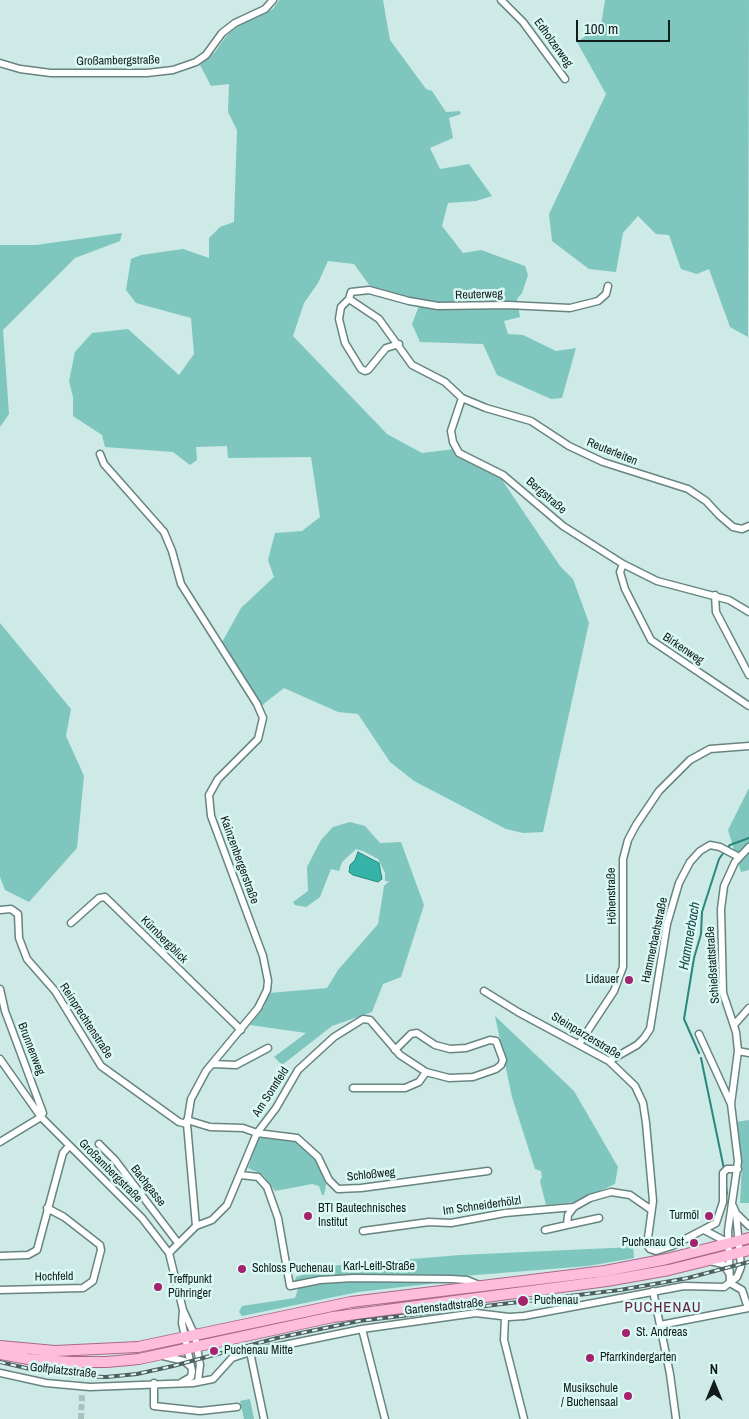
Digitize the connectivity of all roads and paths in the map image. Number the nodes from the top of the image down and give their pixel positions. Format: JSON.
{"nodes":[{"id":1,"x":273,"y":0,"type":"edge"},
{"id":2,"x":501,"y":0,"type":"edge"},
{"id":3,"x":0,"y":64,"type":"edge"},
{"id":4,"x":564,"y":79,"type":"dead end"},
{"id":5,"x":608,"y":286,"type":"dead end"},
{"id":6,"x":349,"y":298,"type":"junction"},
{"id":7,"x":399,"y":344,"type":"junction"},
{"id":8,"x":462,"y":398,"type":"junction"},
{"id":9,"x":100,"y":454,"type":"dead end"},
{"id":10,"x":749,"y":526,"type":"edge"},
{"id":11,"x":623,"y":564,"type":"junction"},
{"id":12,"x":715,"y":595,"type":"junction"},
{"id":13,"x":749,"y":612,"type":"edge"},
{"id":14,"x":749,"y":675,"type":"edge"},
{"id":15,"x":749,"y":706,"type":"edge"},
{"id":16,"x":749,"y":746,"type":"edge"},
{"id":17,"x":749,"y":847,"type":"edge"},
{"id":18,"x":739,"y":857,"type":"junction"},
{"id":19,"x":0,"y":910,"type":"edge"},
{"id":20,"x":71,"y":923,"type":"dead end"},
{"id":21,"x":0,"y":989,"type":"edge"},
{"id":22,"x":484,"y":991,"type":"dead end"},
{"id":23,"x":749,"y":1008,"type":"edge"},
{"id":24,"x":734,"y":1025,"type":"junction"},
{"id":25,"x":241,"y":1030,"type":"junction"},
{"id":26,"x":699,"y":1034,"type":"dead end"},
{"id":27,"x":579,"y":1044,"type":"junction"},
{"id":28,"x":268,"y":1048,"type":"dead end"},
{"id":29,"x":394,"y":1050,"type":"junction"},
{"id":30,"x":738,"y":1051,"type":"junction"},
{"id":31,"x":749,"y":1054,"type":"edge"},
{"id":32,"x":0,"y":1059,"type":"edge"},
{"id":33,"x":608,"y":1061,"type":"junction"},
{"id":34,"x":212,"y":1064,"type":"junction"},
{"id":35,"x":426,"y":1072,"type":"junction"},
{"id":36,"x":353,"y":1088,"type":"dead end"},
{"id":37,"x":730,"y":1104,"type":"junction"},
{"id":38,"x":41,"y":1117,"type":"junction"},
{"id":39,"x":188,"y":1122,"type":"junction"},
{"id":40,"x":257,"y":1134,"type":"junction"},
{"id":41,"x":0,"y":1142,"type":"edge"},
{"id":42,"x":99,"y":1144,"type":"dead end"},
{"id":43,"x":69,"y":1146,"type":"junction"},
{"id":44,"x":738,"y":1170,"type":"junction"},
{"id":45,"x":488,"y":1171,"type":"dead end"},
{"id":46,"x":241,"y":1175,"type":"junction"},
{"id":47,"x":574,"y":1206,"type":"junction"},
{"id":48,"x":733,"y":1206,"type":"junction"},
{"id":49,"x":47,"y":1208,"type":"junction"},
{"id":50,"x":650,"y":1209,"type":"junction"},
{"id":51,"x":736,"y":1213,"type":"junction"},
{"id":52,"x":599,"y":1218,"type":"dead end"},
{"id":53,"x":568,"y":1225,"type":"junction"},
{"id":54,"x":196,"y":1226,"type":"junction"},
{"id":55,"x":749,"y":1226,"type":"edge"},
{"id":56,"x":545,"y":1230,"type":"dead end"},
{"id":57,"x":704,"y":1230,"type":"junction"},
{"id":58,"x":363,"y":1231,"type":"dead end"},
{"id":59,"x":749,"y":1238,"type":"edge"},
{"id":60,"x":733,"y":1241,"type":"junction"},
{"id":61,"x":178,"y":1243,"type":"junction"},
{"id":62,"x":672,"y":1246,"type":"junction"},
{"id":63,"x":739,"y":1252,"type":"edge"},
{"id":64,"x":169,"y":1254,"type":"junction"},
{"id":65,"x":0,"y":1256,"type":"edge"},
{"id":66,"x":667,"y":1259,"type":"junction"},
{"id":67,"x":706,"y":1261,"type":"junction"},
{"id":68,"x":730,"y":1274,"type":"junction"},
{"id":69,"x":730,"y":1282,"type":"junction"},
{"id":70,"x":480,"y":1286,"type":"junction"},
{"id":71,"x":0,"y":1290,"type":"edge"},
{"id":72,"x":653,"y":1291,"type":"junction"},
{"id":73,"x":748,"y":1308,"type":"edge"},
{"id":74,"x":183,"y":1310,"type":"junction"},
{"id":75,"x":505,"y":1317,"type":"junction"},
{"id":76,"x":660,"y":1325,"type":"junction"},
{"id":77,"x":362,"y":1329,"type":"junction"},
{"id":78,"x":195,"y":1336,"type":"junction"},
{"id":79,"x":185,"y":1344,"type":"junction"},
{"id":80,"x":0,"y":1346,"type":"edge"},
{"id":81,"x":197,"y":1347,"type":"junction"},
{"id":82,"x":250,"y":1352,"type":"junction"},
{"id":83,"x":0,"y":1354,"type":"edge"},
{"id":84,"x":159,"y":1355,"type":"junction"},
{"id":85,"x":191,"y":1368,"type":"junction"},
{"id":86,"x":0,"y":1373,"type":"edge"},
{"id":87,"x":198,"y":1381,"type":"junction"},
{"id":88,"x":154,"y":1383,"type":"junction"},
{"id":89,"x":181,"y":1383,"type":"junction"},
{"id":90,"x":82,"y":1386,"type":"junction"},
{"id":91,"x":82,"y":1394,"type":"tunnel mouth"},
{"id":92,"x":237,"y":1407,"type":"dead end"},
{"id":93,"x":264,"y":1419,"type":"edge"},
{"id":94,"x":385,"y":1419,"type":"edge"},
{"id":95,"x":524,"y":1419,"type":"edge"},
{"id":96,"x":676,"y":1419,"type":"edge"}],
"edges":[{"from":1,"to":3,"type":"street","name":"Großambergstraße"},
{"from":2,"to":4,"type":"street","name":"Edholzerweg"},
{"from":5,"to":6,"type":"street","name":"Reuterweg"},
{"from":6,"to":7,"type":"street"},
{"from":6,"to":7,"type":"street"},
{"from":7,"to":8,"type":"street"},
{"from":8,"to":10,"type":"street","name":"Reuterleiten"},
{"from":8,"to":11,"type":"street","name":"Bergstraße"},
{"from":9,"to":25,"type":"street","name":"Kainzenbergerstraße"},
{"from":11,"to":12,"type":"street","name":"Bergstraße"},
{"from":11,"to":15,"type":"street","name":"Birkenweg"},
{"from":12,"to":13,"type":"street","name":"Bergstraße"},
{"from":12,"to":14,"type":"street"},
{"from":16,"to":27,"type":"street","name":"Höhenstraße"},
{"from":17,"to":18,"type":"street","name":"Schießstattstraße"},
{"from":18,"to":24,"type":"street","name":"Schießstattstraße"},
{"from":18,"to":33,"type":"street","name":"Hammerbachstraße"},
{"from":19,"to":39,"type":"street","name":"Reinprechtenstraße"},
{"from":20,"to":25,"type":"street","name":"Kürnbergblick"},
{"from":21,"to":38,"type":"street","name":"Brunnenweg"},
{"from":22,"to":27,"type":"street","name":"Steinparzerstraße"},
{"from":23,"to":24,"type":"street"},
{"from":24,"to":30,"type":"street","name":"Schießstattstraße"},
{"from":25,"to":34,"type":"street","name":"Kainzenbergerstraße"},
{"from":26,"to":37,"type":"street"},
{"from":27,"to":33,"type":"street","name":"Steinparzerstraße"},
{"from":28,"to":34,"type":"street"},
{"from":29,"to":35,"type":"street","name":"Am Sonnfeld"},
{"from":29,"to":35,"type":"street","name":"Am Sonnfeld"},
{"from":29,"to":40,"type":"street","name":"Am Sonnfeld"},
{"from":30,"to":31,"type":"street"},
{"from":30,"to":37,"type":"street","name":"Schießstattstraße"},
{"from":32,"to":38,"type":"street","name":"Großambergstraße"},
{"from":33,"to":50,"type":"street","name":"Steinparzerstraße"},
{"from":34,"to":39,"type":"street","name":"Kainzenbergerstraße"},
{"from":35,"to":36,"type":"street"},
{"from":37,"to":44,"type":"street","name":"Schießstattstraße"},
{"from":38,"to":41,"type":"street"},
{"from":38,"to":43,"type":"street","name":"Großambergstraße"},
{"from":39,"to":40,"type":"street","name":"Reinprechtenstraße"},
{"from":39,"to":54,"type":"street","name":"Kainzenbergerstraße"},
{"from":40,"to":45,"type":"street","name":"Schloßweg"},
{"from":40,"to":46,"type":"street"},
{"from":42,"to":61,"type":"street","name":"Bachgasse"},
{"from":43,"to":49,"type":"street","name":"Hochfeld"},
{"from":43,"to":64,"type":"street","name":"Großambergstraße"},
{"from":44,"to":48,"type":"street","name":"Schießstattstraße"},
{"from":44,"to":57,"type":"street"},
{"from":46,"to":54,"type":"street"},
{"from":46,"to":70,"type":"street","name":"Karl-Leitl-Straße"},
{"from":47,"to":50,"type":"street","name":"Im Schneiderhölzl"},
{"from":47,"to":53,"type":"street"},
{"from":47,"to":58,"type":"street","name":"Im Schneiderhölzl"},
{"from":48,"to":51,"type":"street"},
{"from":48,"to":60,"type":"street","name":"Schießstattstraße"},
{"from":49,"to":65,"type":"street","name":"Hochfeld"},
{"from":49,"to":71,"type":"street","name":"Hochfeld"},
{"from":50,"to":62,"type":"street","name":"Steinparzerstraße"},
{"from":51,"to":55,"type":"street"},
{"from":51,"to":60,"type":"street"},
{"from":52,"to":53,"type":"street"},
{"from":53,"to":56,"type":"street"},
{"from":54,"to":61,"type":"street"},
{"from":57,"to":60,"type":"street"},
{"from":57,"to":62,"type":"street"},
{"from":59,"to":60,"type":"main road"},
{"from":60,"to":63,"type":"street"},
{"from":60,"to":63,"type":"street"},
{"from":60,"to":66,"type":"main road"},
{"from":61,"to":64,"type":"street"},
{"from":62,"to":66,"type":"street"},
{"from":63,"to":67,"type":"main road"},
{"from":63,"to":68,"type":"street"},
{"from":63,"to":69,"type":"street"},
{"from":64,"to":74,"type":"street","name":"Großambergstraße"},
{"from":66,"to":70,"type":"main road"},
{"from":67,"to":68,"type":"street"},
{"from":67,"to":81,"type":"main road"},
{"from":68,"to":69,"type":"street"},
{"from":69,"to":72,"type":"street","name":"Gartenstadtstraße"},
{"from":69,"to":73,"type":"street"},
{"from":70,"to":78,"type":"main road"},
{"from":72,"to":75,"type":"street","name":"Gartenstadtstraße"},
{"from":72,"to":76,"type":"street"},
{"from":73,"to":76,"type":"street"},
{"from":74,"to":78,"type":"street","name":"Großambergstraße"},
{"from":74,"to":79,"type":"street","name":"Großambergstraße"},
{"from":75,"to":77,"type":"street","name":"Gartenstadtstraße"},
{"from":75,"to":95,"type":"street"},
{"from":76,"to":96,"type":"street"},
{"from":77,"to":82,"type":"street","name":"Gartenstadtstraße"},
{"from":77,"to":94,"type":"street"},
{"from":78,"to":79,"type":"main road"},
{"from":78,"to":81,"type":"street"},
{"from":79,"to":80,"type":"main road"},
{"from":79,"to":81,"type":"main road"},
{"from":79,"to":84,"type":"main road"},
{"from":79,"to":85,"type":"street"},
{"from":81,"to":87,"type":"street"},
{"from":82,"to":87,"type":"street","name":"Gartenstadtstraße"},
{"from":82,"to":93,"type":"street"},
{"from":83,"to":84,"type":"main road"},
{"from":84,"to":85,"type":"street"},
{"from":85,"to":89,"type":"street"},
{"from":86,"to":90,"type":"street","name":"Golfplatzstraße"},
{"from":87,"to":89,"type":"street","name":"Golfplatzstraße"},
{"from":88,"to":89,"type":"street","name":"Golfplatzstraße"},
{"from":88,"to":90,"type":"street","name":"Golfplatzstraße"},
{"from":88,"to":92,"type":"street"},
{"from":90,"to":91,"type":"street"}]}
